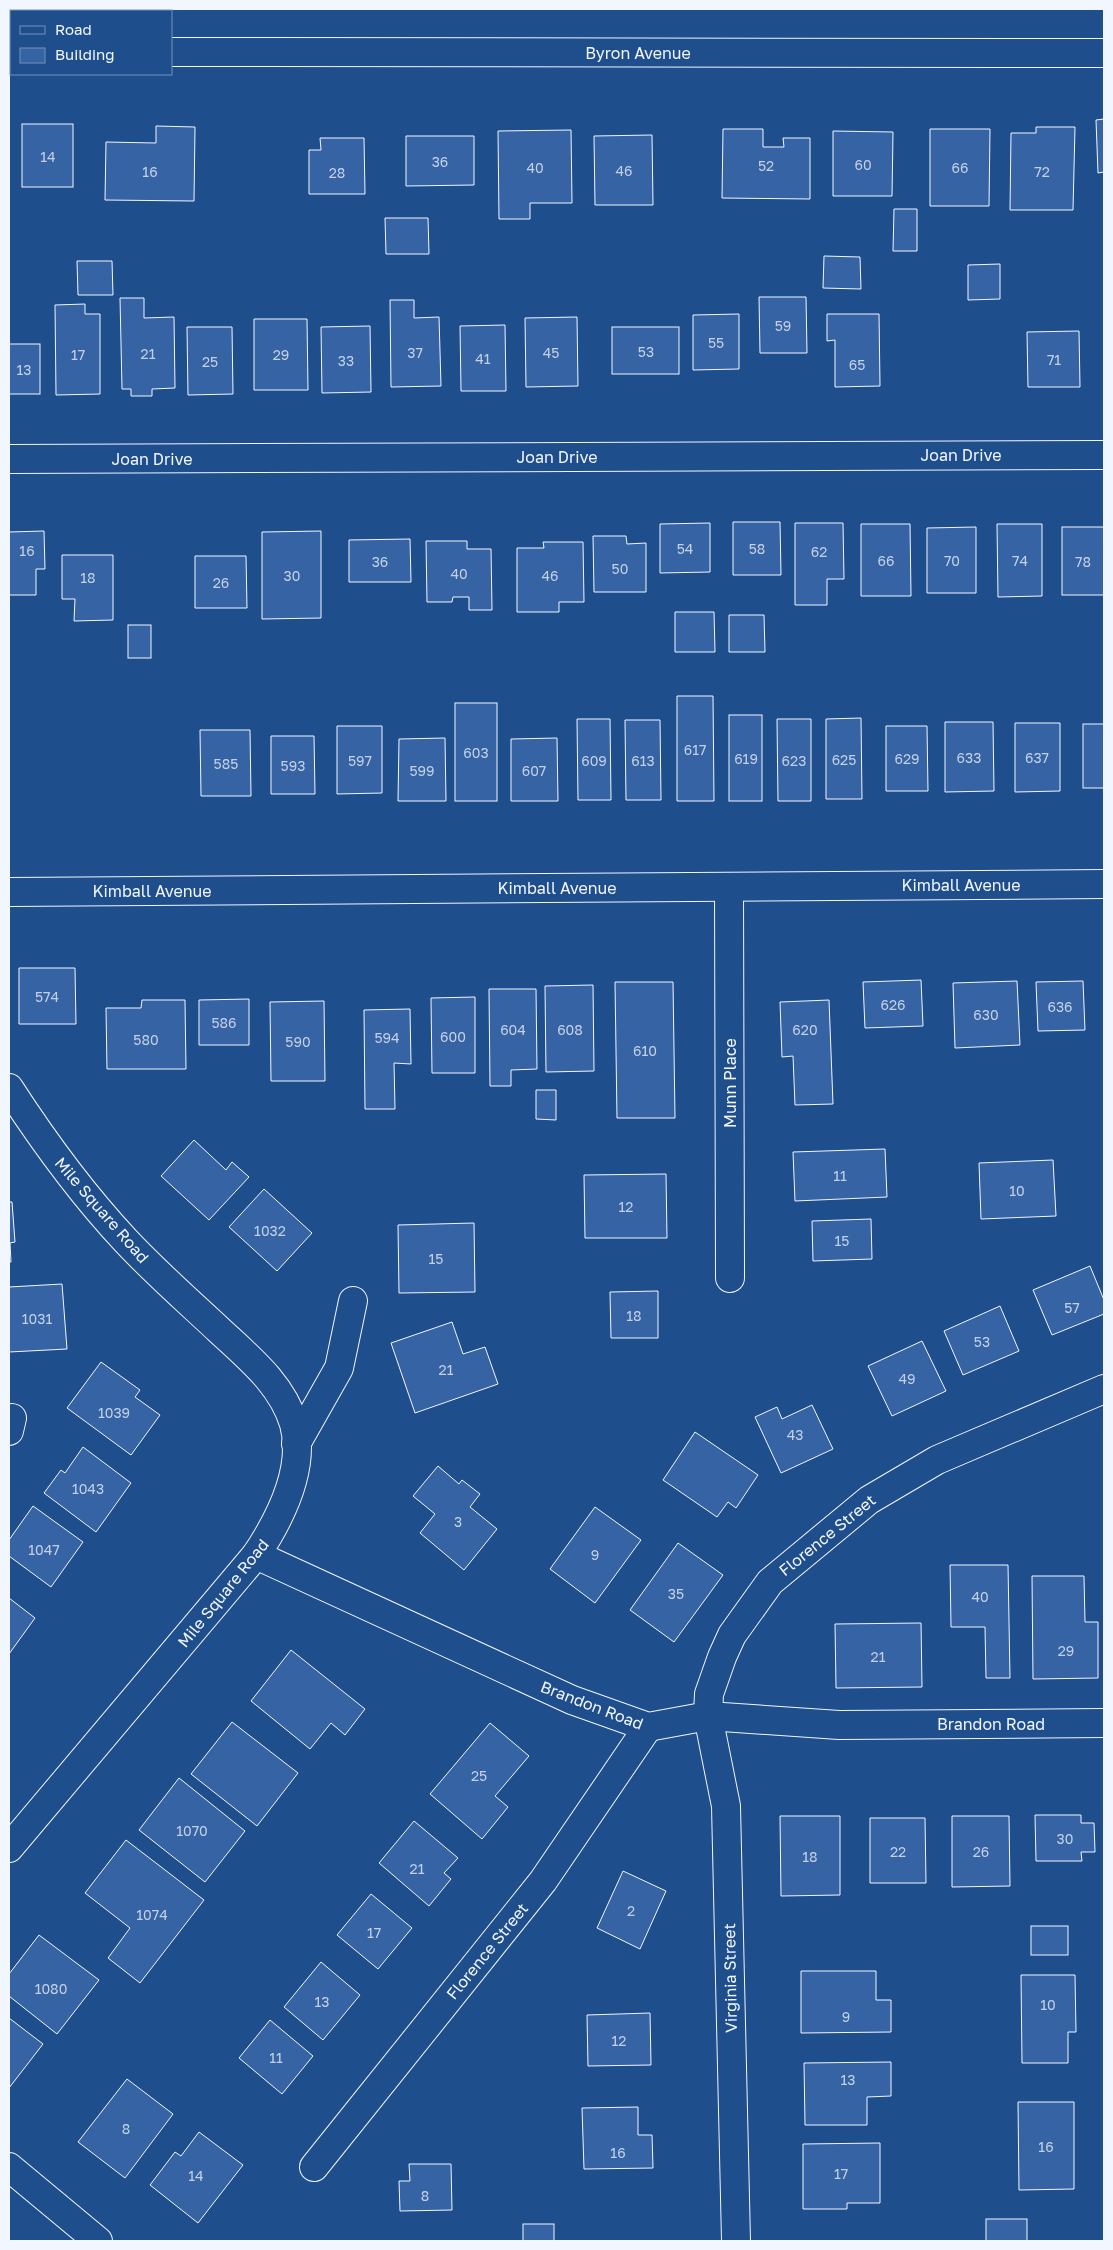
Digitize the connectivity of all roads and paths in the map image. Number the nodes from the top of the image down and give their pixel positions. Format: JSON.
{"nodes":[{"id":1,"x":172,"y":52,"type":"edge"},
{"id":2,"x":1104,"y":54,"type":"edge"},
{"id":3,"x":1104,"y":455,"type":"edge"},
{"id":4,"x":9,"y":459,"type":"edge"},
{"id":5,"x":1104,"y":884,"type":"edge"},
{"id":6,"x":729,"y":887,"type":"junction"},
{"id":7,"x":9,"y":892,"type":"edge"},
{"id":8,"x":9,"y":1088,"type":"edge"},
{"id":9,"x":730,"y":1278,"type":"dead end"},
{"id":10,"x":354,"y":1301,"type":"dead end"},
{"id":11,"x":1104,"y":1389,"type":"edge"},
{"id":12,"x":296,"y":1444,"type":"junction"},
{"id":13,"x":256,"y":1555,"type":"junction"},
{"id":14,"x":708,"y":1716,"type":"junction"},
{"id":15,"x":1104,"y":1723,"type":"edge"},
{"id":16,"x":648,"y":1727,"type":"junction"},
{"id":17,"x":9,"y":1848,"type":"edge"},
{"id":18,"x":314,"y":2166,"type":"dead end"},
{"id":19,"x":9,"y":2167,"type":"edge"},
{"id":20,"x":98,"y":2241,"type":"edge"},
{"id":21,"x":736,"y":2241,"type":"edge"}],
"edges":[{"from":1,"to":2,"type":"street","name":"Byron Avenue"},
{"from":3,"to":4,"type":"street","name":"Joan Drive"},
{"from":5,"to":6,"type":"street","name":"Kimball Avenue"},
{"from":6,"to":7,"type":"street","name":"Kimball Avenue"},
{"from":6,"to":9,"type":"street","name":"Munn Place"},
{"from":8,"to":12,"type":"street","name":"Mile Square Road"},
{"from":10,"to":12,"type":"street"},
{"from":11,"to":14,"type":"street","name":"Florence Street"},
{"from":12,"to":13,"type":"street","name":"Mile Square Road"},
{"from":13,"to":16,"type":"street","name":"Brandon Road"},
{"from":13,"to":17,"type":"street","name":"Mile Square Road"},
{"from":14,"to":15,"type":"street","name":"Brandon Road"},
{"from":14,"to":16,"type":"street","name":"Brandon Road"},
{"from":14,"to":21,"type":"street","name":"Virginia Street"},
{"from":16,"to":18,"type":"street","name":"Florence Street"},
{"from":19,"to":20,"type":"street"}]}
